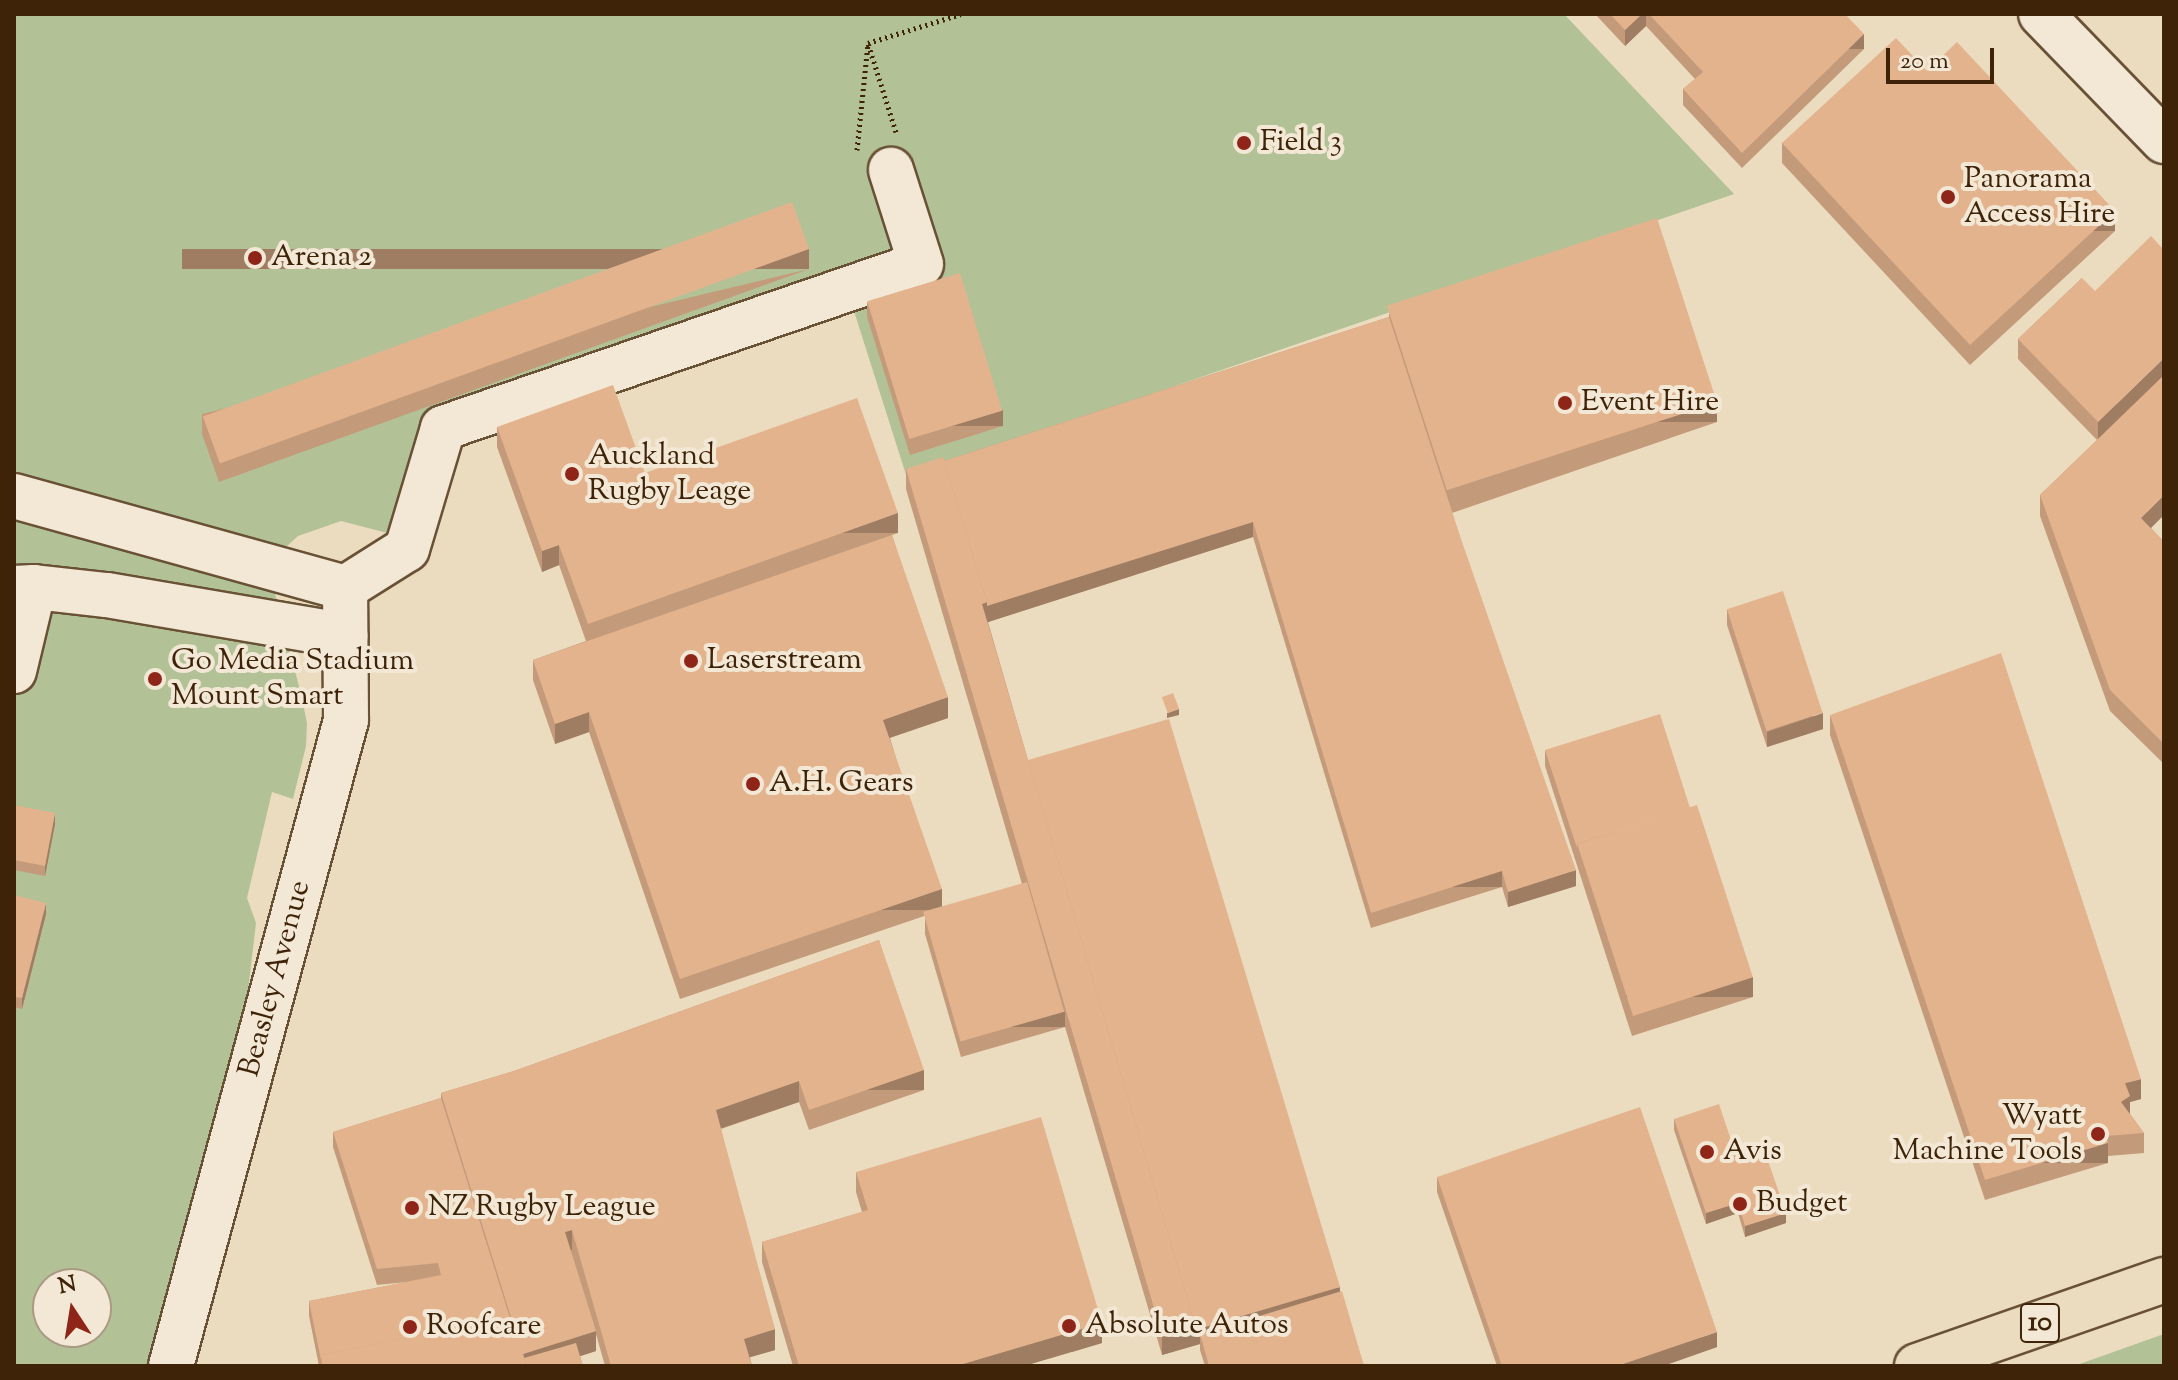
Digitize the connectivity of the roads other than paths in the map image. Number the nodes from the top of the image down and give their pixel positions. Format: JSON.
{"nodes":[{"id":1,"x":2041,"y":14,"type":"edge"},
{"id":2,"x":2164,"y":141,"type":"edge"},
{"id":3,"x":896,"y":158,"type":"road end"},
{"id":4,"x":14,"y":496,"type":"edge"},
{"id":5,"x":24,"y":587,"type":"edge"},
{"id":6,"x":345,"y":588,"type":"junction"},
{"id":7,"x":346,"y":636,"type":"junction"},
{"id":8,"x":14,"y":671,"type":"edge"},
{"id":9,"x":2164,"y":1280,"type":"edge"},
{"id":10,"x":171,"y":1366,"type":"edge"},
{"id":11,"x":1917,"y":1366,"type":"edge"}],
"edges":[{"from":1,"to":2,"type":"street"},
{"from":3,"to":6,"type":"street"},
{"from":4,"to":6,"type":"street"},
{"from":5,"to":7,"type":"street"},
{"from":5,"to":8,"type":"street"},
{"from":6,"to":7,"type":"street","name":"Beasley Avenue"},
{"from":7,"to":10,"type":"street","name":"Beasley Avenue"},
{"from":9,"to":11,"type":"main road","number":"10"}]}
